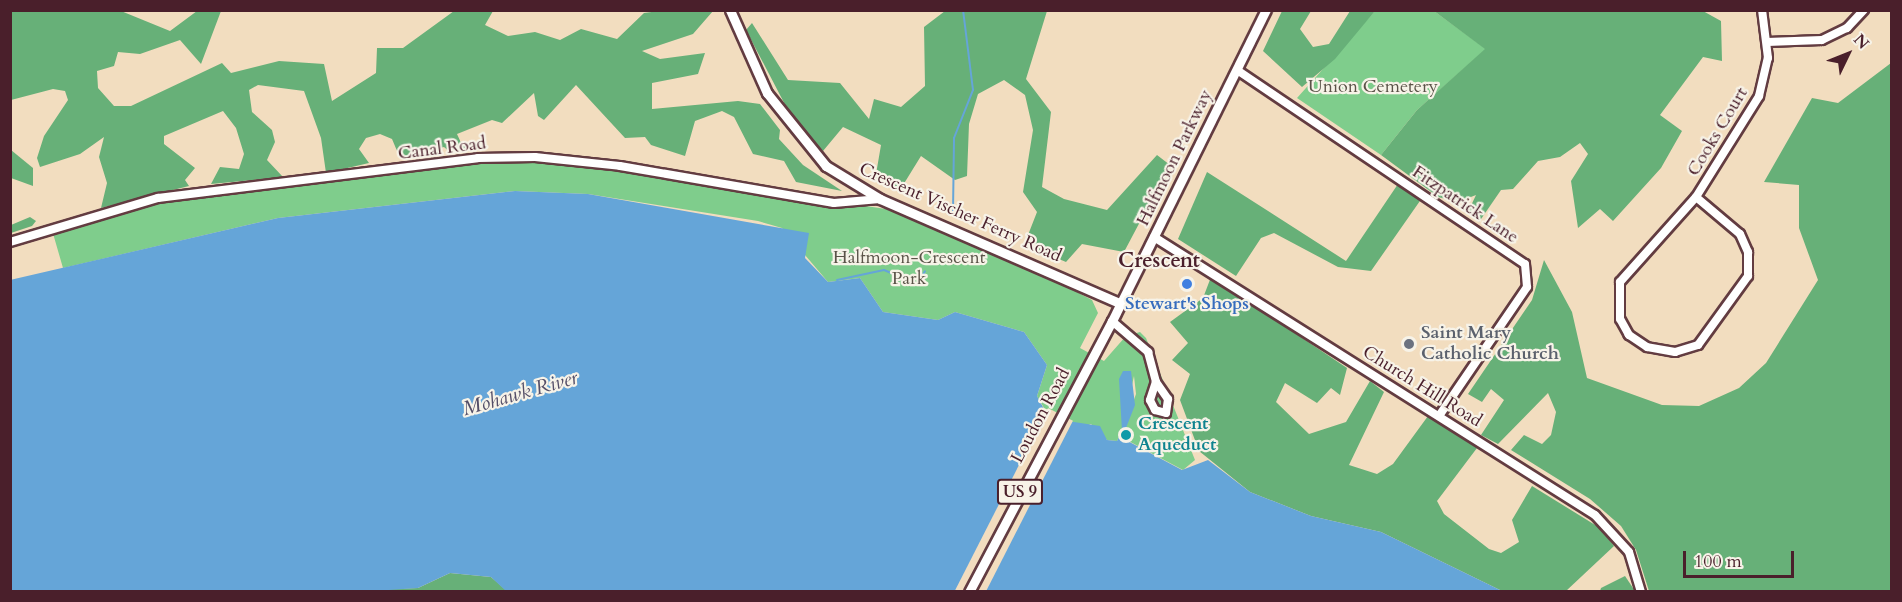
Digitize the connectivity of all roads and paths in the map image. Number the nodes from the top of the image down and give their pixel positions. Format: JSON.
{"nodes":[{"id":1,"x":730,"y":10,"type":"edge"},
{"id":2,"x":1266,"y":10,"type":"edge"},
{"id":3,"x":1762,"y":10,"type":"edge"},
{"id":4,"x":1864,"y":10,"type":"edge"},
{"id":5,"x":1767,"y":42,"type":"junction"},
{"id":6,"x":1237,"y":70,"type":"junction"},
{"id":7,"x":1696,"y":197,"type":"junction"},
{"id":8,"x":880,"y":199,"type":"junction"},
{"id":9,"x":1154,"y":237,"type":"junction"},
{"id":10,"x":10,"y":242,"type":"edge"},
{"id":11,"x":1121,"y":304,"type":"junction"},
{"id":12,"x":1112,"y":321,"type":"junction"},
{"id":13,"x":1156,"y":382,"type":"dead end"},
{"id":14,"x":1439,"y":416,"type":"junction"},
{"id":15,"x":969,"y":591,"type":"edge"},
{"id":16,"x":1641,"y":591,"type":"edge"}],
"edges":[{"from":1,"to":8,"type":"main road","name":"Crescent Vischer Ferry Road"},
{"from":2,"to":6,"type":"main road","name":"Halfmoon Parkway","number":"US 9"},
{"from":3,"to":5,"type":"street","name":"Cooks Court"},
{"from":4,"to":5,"type":"street"},
{"from":5,"to":7,"type":"street","name":"Cooks Court"},
{"from":6,"to":9,"type":"main road","name":"Halfmoon Parkway","number":"US 9"},
{"from":6,"to":14,"type":"street","name":"Fitzpatrick Lane"},
{"from":7,"to":7,"type":"street","name":"Cooks Court"},
{"from":8,"to":10,"type":"street","name":"Canal Road"},
{"from":8,"to":11,"type":"main road","name":"Crescent Vischer Ferry Road"},
{"from":9,"to":11,"type":"main road","name":"Halfmoon Parkway","number":"US 9"},
{"from":9,"to":14,"type":"street","name":"Church Hill Road"},
{"from":11,"to":12,"type":"main road","name":"Halfmoon Parkway","number":"US 9"},
{"from":12,"to":13,"type":"street"},
{"from":12,"to":15,"type":"main road","name":"Loudon Road","number":"US 9"},
{"from":14,"to":16,"type":"street","name":"Church Hill Road"}]}
